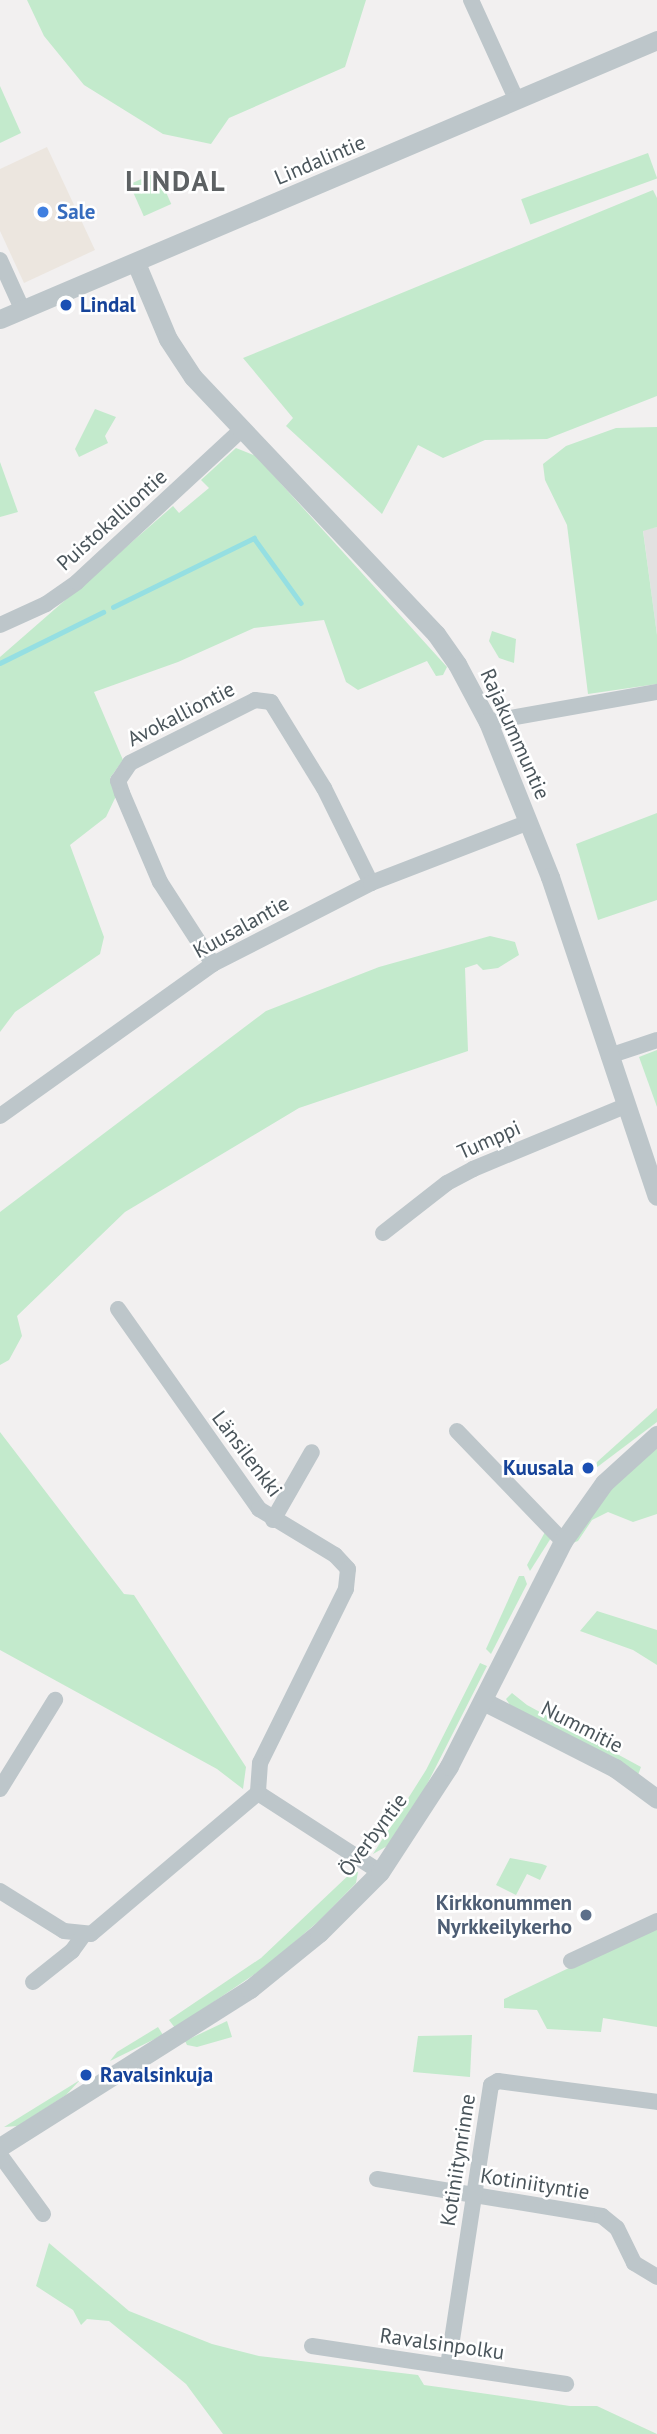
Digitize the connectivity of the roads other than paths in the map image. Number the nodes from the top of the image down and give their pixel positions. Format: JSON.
{"nodes":[{"id":1,"x":471,"y":0,"type":"edge"},
{"id":2,"x":657,"y":40,"type":"edge"},
{"id":3,"x":517,"y":101,"type":"junction"},
{"id":4,"x":0,"y":260,"type":"edge"},
{"id":5,"x":136,"y":263,"type":"junction"},
{"id":6,"x":23,"y":311,"type":"junction"},
{"id":7,"x":0,"y":319,"type":"edge"},
{"id":8,"x":242,"y":429,"type":"junction"},
{"id":9,"x":0,"y":625,"type":"edge"},
{"id":10,"x":657,"y":692,"type":"edge"},
{"id":11,"x":488,"y":722,"type":"junction"},
{"id":12,"x":529,"y":822,"type":"junction"},
{"id":13,"x":371,"y":883,"type":"junction"},
{"id":14,"x":213,"y":964,"type":"junction"},
{"id":15,"x":657,"y":1040,"type":"edge"},
{"id":16,"x":609,"y":1056,"type":"junction"},
{"id":17,"x":625,"y":1106,"type":"junction"},
{"id":18,"x":0,"y":1116,"type":"edge"},
{"id":19,"x":657,"y":1196,"type":"edge"},
{"id":20,"x":383,"y":1233,"type":"dead end"},
{"id":21,"x":118,"y":1309,"type":"dead end"},
{"id":22,"x":457,"y":1431,"type":"dead end"},
{"id":23,"x":657,"y":1435,"type":"edge"},
{"id":24,"x":312,"y":1452,"type":"dead end"},
{"id":25,"x":273,"y":1520,"type":"junction"},
{"id":26,"x":563,"y":1541,"type":"junction"},
{"id":27,"x":55,"y":1700,"type":"dead end"},
{"id":28,"x":483,"y":1701,"type":"junction"},
{"id":29,"x":0,"y":1789,"type":"edge"},
{"id":30,"x":258,"y":1793,"type":"junction"},
{"id":31,"x":657,"y":1799,"type":"edge"},
{"id":32,"x":380,"y":1872,"type":"junction"},
{"id":33,"x":0,"y":1891,"type":"edge"},
{"id":34,"x":657,"y":1921,"type":"edge"},
{"id":35,"x":83,"y":1936,"type":"junction"},
{"id":36,"x":571,"y":1961,"type":"dead end"},
{"id":37,"x":33,"y":1982,"type":"dead end"},
{"id":38,"x":657,"y":2102,"type":"edge"},
{"id":39,"x":0,"y":2147,"type":"edge"},
{"id":40,"x":0,"y":2155,"type":"edge"},
{"id":41,"x":377,"y":2179,"type":"dead end"},
{"id":42,"x":474,"y":2196,"type":"junction"},
{"id":43,"x":43,"y":2214,"type":"dead end"},
{"id":44,"x":657,"y":2277,"type":"edge"},
{"id":45,"x":312,"y":2346,"type":"dead end"},
{"id":46,"x":448,"y":2366,"type":"junction"},
{"id":47,"x":566,"y":2384,"type":"dead end"}],
"edges":[{"from":1,"to":3,"type":"street"},
{"from":2,"to":3,"type":"street","name":"Lindalintie"},
{"from":3,"to":5,"type":"street","name":"Lindalintie"},
{"from":4,"to":6,"type":"street"},
{"from":5,"to":6,"type":"street","name":"Lindalintie"},
{"from":5,"to":8,"type":"street","name":"Rajakummuntie"},
{"from":6,"to":7,"type":"street","name":"Lindalintie"},
{"from":8,"to":9,"type":"street","name":"Puistokalliontie"},
{"from":8,"to":11,"type":"street","name":"Rajakummuntie"},
{"from":10,"to":11,"type":"street"},
{"from":11,"to":12,"type":"street","name":"Rajakummuntie"},
{"from":12,"to":13,"type":"street","name":"Kuusalantie"},
{"from":12,"to":16,"type":"street","name":"Rajakummuntie"},
{"from":13,"to":14,"type":"street","name":"Kuusalantie"},
{"from":13,"to":14,"type":"street","name":"Avokalliontie"},
{"from":14,"to":18,"type":"street","name":"Kuusalantie"},
{"from":15,"to":16,"type":"street"},
{"from":16,"to":17,"type":"street","name":"Rajakummuntie"},
{"from":17,"to":19,"type":"street","name":"Rajakummuntie"},
{"from":17,"to":20,"type":"street","name":"Tumppi"},
{"from":21,"to":25,"type":"street","name":"Länsilenkki"},
{"from":22,"to":26,"type":"street"},
{"from":23,"to":26,"type":"street","name":"Överbyntie"},
{"from":24,"to":25,"type":"street"},
{"from":25,"to":30,"type":"street","name":"Länsilenkki"},
{"from":26,"to":28,"type":"street","name":"Överbyntie"},
{"from":27,"to":29,"type":"street"},
{"from":28,"to":31,"type":"street","name":"Nummitie"},
{"from":28,"to":32,"type":"street","name":"Överbyntie"},
{"from":30,"to":32,"type":"street"},
{"from":30,"to":35,"type":"street"},
{"from":32,"to":39,"type":"street","name":"Överbyntie"},
{"from":33,"to":35,"type":"street"},
{"from":34,"to":36,"type":"street"},
{"from":35,"to":37,"type":"street"},
{"from":38,"to":42,"type":"street","name":"Kotiniitynrinne"},
{"from":40,"to":43,"type":"street"},
{"from":41,"to":42,"type":"street","name":"Kotiniityntie"},
{"from":42,"to":44,"type":"street","name":"Kotiniityntie"},
{"from":42,"to":46,"type":"street","name":"Kotiniitynrinne"},
{"from":45,"to":46,"type":"street","name":"Ravalsinpolku"},
{"from":46,"to":47,"type":"street","name":"Ravalsinpolku"}]}
